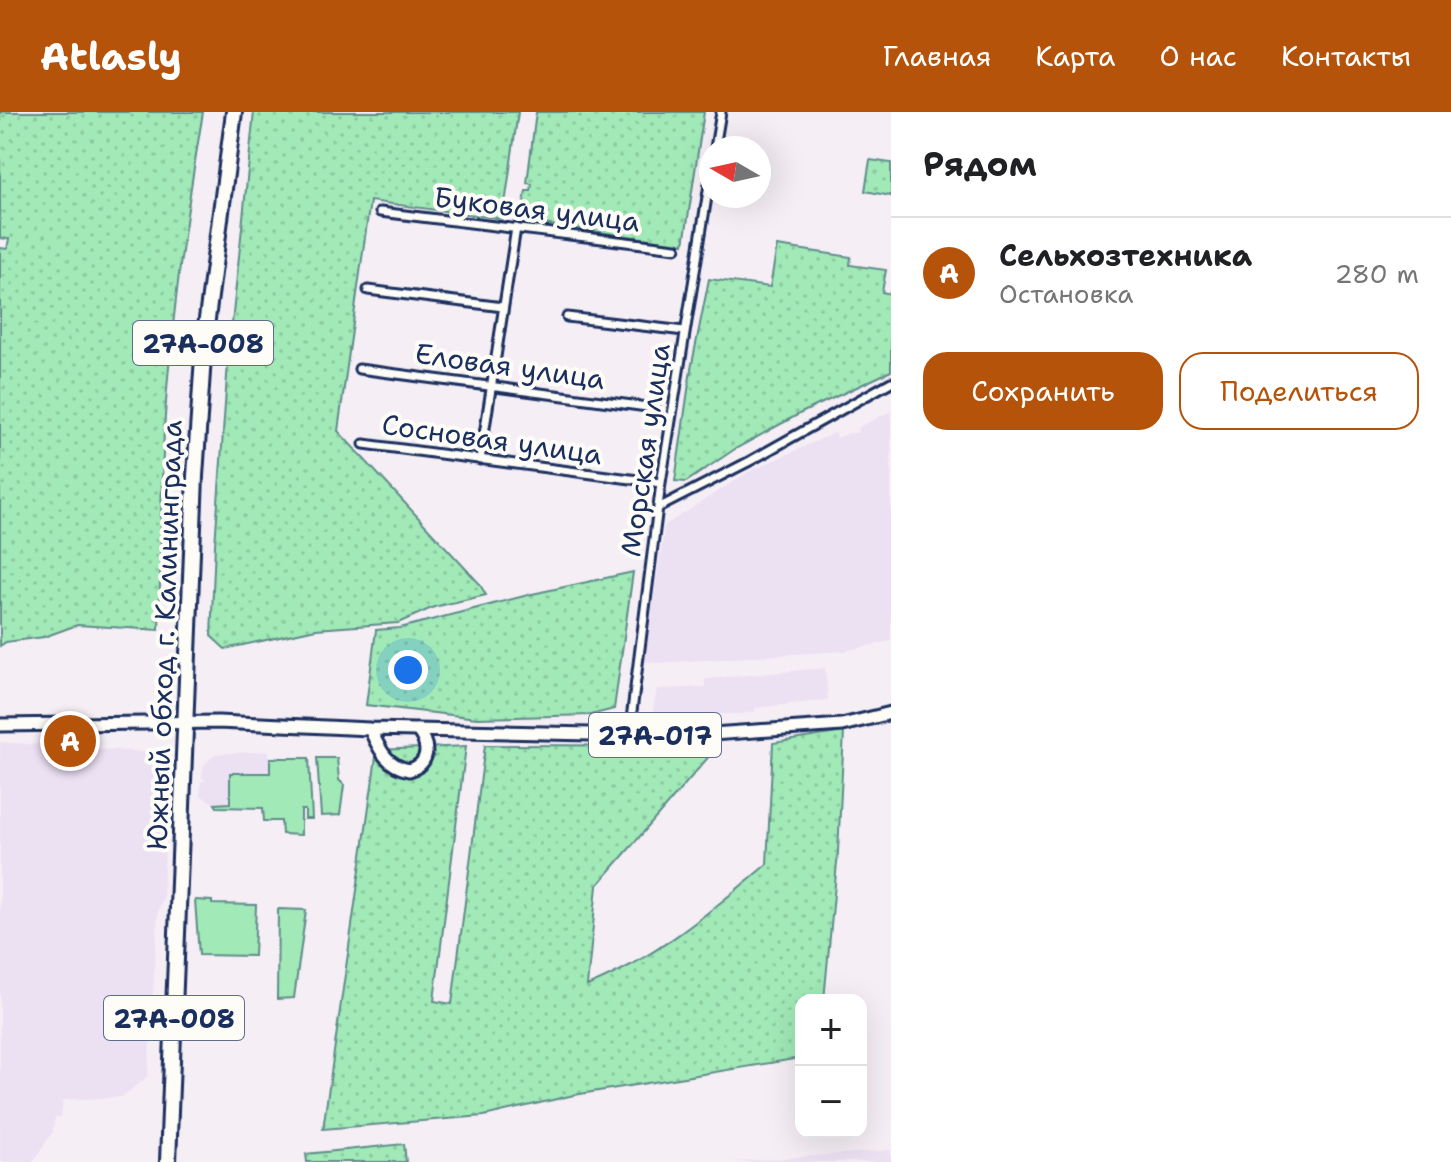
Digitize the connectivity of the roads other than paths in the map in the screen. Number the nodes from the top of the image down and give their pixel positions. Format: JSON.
{"nodes":[{"id":1,"x":234,"y":112,"type":"edge"},
{"id":2,"x":721,"y":112,"type":"edge"},
{"id":3,"x":717,"y":136,"type":"edge"},
{"id":4,"x":705,"y":208,"type":"edge"},
{"id":5,"x":380,"y":212,"type":"dead end"},
{"id":6,"x":516,"y":228,"type":"junction"},
{"id":7,"x":676,"y":248,"type":"dead end"},
{"id":8,"x":368,"y":290,"type":"dead end"},
{"id":9,"x":503,"y":307,"type":"junction"},
{"id":10,"x":567,"y":317,"type":"dead end"},
{"id":11,"x":684,"y":331,"type":"junction"},
{"id":12,"x":359,"y":369,"type":"dead end"},
{"id":13,"x":891,"y":382,"type":"edge"},
{"id":14,"x":491,"y":386,"type":"junction"},
{"id":15,"x":655,"y":408,"type":"dead end"},
{"id":16,"x":364,"y":444,"type":"dead end"},
{"id":17,"x":480,"y":460,"type":"junction"},
{"id":18,"x":661,"y":483,"type":"junction"},
{"id":19,"x":658,"y":508,"type":"junction"},
{"id":20,"x":891,"y":713,"type":"edge"},
{"id":21,"x":187,"y":723,"type":"junction"},
{"id":22,"x":0,"y":725,"type":"edge"},
{"id":23,"x":370,"y":729,"type":"junction"},
{"id":24,"x":417,"y":730,"type":"junction"},
{"id":25,"x":629,"y":735,"type":"junction"},
{"id":26,"x":168,"y":1162,"type":"edge"}],
"edges":[{"from":1,"to":21,"type":"highway","name":"Южный обход г. Калининграда","number":"27А-008"},
{"from":2,"to":3,"type":"street"},
{"from":4,"to":11,"type":"street","name":"Морская улица"},
{"from":5,"to":6,"type":"street","name":"Буковая улица"},
{"from":6,"to":7,"type":"street","name":"Буковая улица"},
{"from":6,"to":9,"type":"street"},
{"from":8,"to":9,"type":"street"},
{"from":9,"to":14,"type":"street"},
{"from":10,"to":11,"type":"street"},
{"from":11,"to":18,"type":"street","name":"Морская улица"},
{"from":12,"to":14,"type":"street","name":"Еловая улица"},
{"from":13,"to":19,"type":"street"},
{"from":14,"to":15,"type":"street","name":"Еловая улица"},
{"from":14,"to":17,"type":"street"},
{"from":16,"to":17,"type":"street","name":"Сосновая улица"},
{"from":17,"to":18,"type":"street","name":"Сосновая улица"},
{"from":18,"to":19,"type":"street","name":"Морская улица"},
{"from":19,"to":25,"type":"street","name":"Морская улица"},
{"from":20,"to":25,"type":"main road","number":"27А-017"},
{"from":21,"to":22,"type":"main road","number":"27А-017"},
{"from":21,"to":23,"type":"main road","number":"27А-017"},
{"from":21,"to":26,"type":"highway","name":"Южный обход г. Калининграда","number":"27А-008"},
{"from":23,"to":24,"type":"main road","number":"27А-017"},
{"from":23,"to":24,"type":"main road"},
{"from":24,"to":25,"type":"main road","number":"27А-017"}]}
